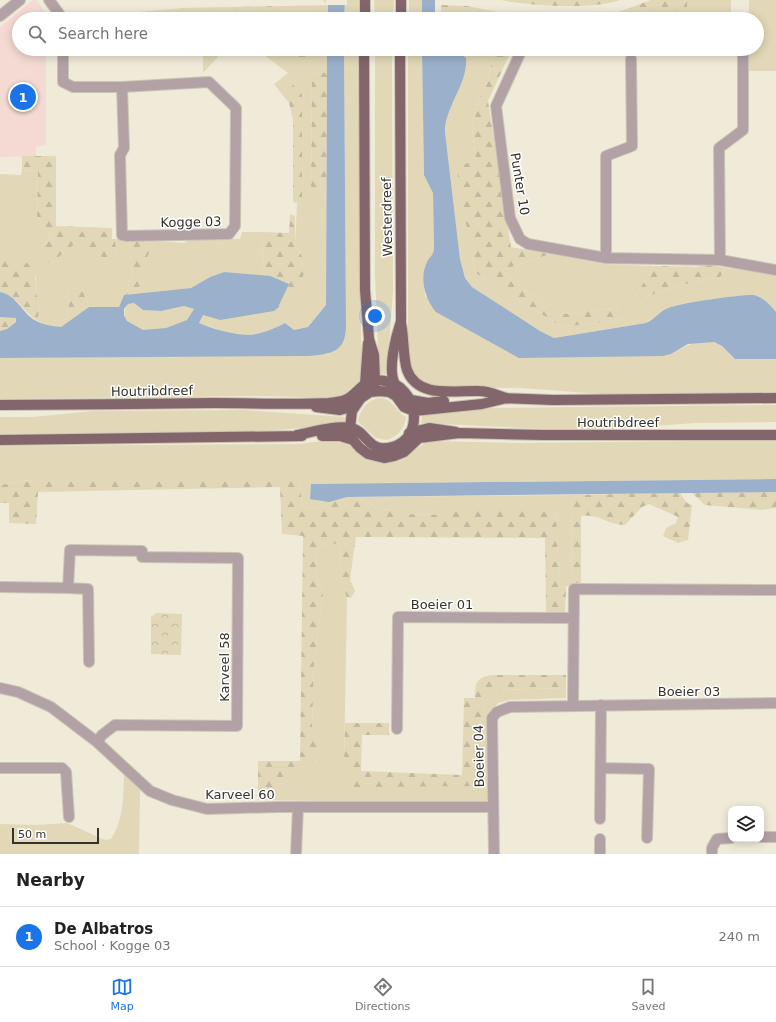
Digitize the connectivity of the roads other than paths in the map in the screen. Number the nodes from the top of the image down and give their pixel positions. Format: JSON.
{"nodes":[{"id":1,"x":20,"y":0,"type":"edge"},
{"id":2,"x":365,"y":0,"type":"edge"},
{"id":3,"x":401,"y":0,"type":"edge"},
{"id":4,"x":52,"y":3,"type":"edge"},
{"id":5,"x":58,"y":12,"type":"edge"},
{"id":6,"x":365,"y":12,"type":"edge"},
{"id":7,"x":401,"y":12,"type":"edge"},
{"id":8,"x":0,"y":16,"type":"edge"},
{"id":9,"x":63,"y":56,"type":"edge"},
{"id":10,"x":364,"y":56,"type":"edge"},
{"id":11,"x":400,"y":56,"type":"edge"},
{"id":12,"x":519,"y":56,"type":"edge"},
{"id":13,"x":743,"y":56,"type":"edge"},
{"id":14,"x":631,"y":59,"type":"dead end"},
{"id":15,"x":122,"y":87,"type":"junction"},
{"id":16,"x":606,"y":258,"type":"junction"},
{"id":17,"x":720,"y":260,"type":"junction"},
{"id":18,"x":776,"y":270,"type":"edge"},
{"id":19,"x":401,"y":322,"type":"junction"},
{"id":20,"x":369,"y":339,"type":"junction"},
{"id":21,"x":375,"y":381,"type":"junction"},
{"id":22,"x":395,"y":384,"type":"junction"},
{"id":23,"x":368,"y":388,"type":"junction"},
{"id":24,"x":507,"y":398,"type":"junction"},
{"id":25,"x":776,"y":398,"type":"edge"},
{"id":26,"x":411,"y":400,"type":"junction"},
{"id":27,"x":304,"y":404,"type":"junction"},
{"id":28,"x":0,"y":405,"type":"edge"},
{"id":29,"x":354,"y":406,"type":"junction"},
{"id":30,"x":414,"y":411,"type":"junction"},
{"id":31,"x":350,"y":428,"type":"junction"},
{"id":32,"x":776,"y":435,"type":"edge"},
{"id":33,"x":297,"y":436,"type":"junction"},
{"id":34,"x":412,"y":437,"type":"junction"},
{"id":35,"x":0,"y":440,"type":"edge"},
{"id":36,"x":353,"y":440,"type":"junction"},
{"id":37,"x":0,"y":587,"type":"edge"},
{"id":38,"x":68,"y":588,"type":"junction"},
{"id":39,"x":776,"y":590,"type":"edge"},
{"id":40,"x":574,"y":618,"type":"junction"},
{"id":41,"x":89,"y":662,"type":"dead end"},
{"id":42,"x":0,"y":688,"type":"edge"},
{"id":43,"x":776,"y":703,"type":"edge"},
{"id":44,"x":602,"y":704,"type":"junction"},
{"id":45,"x":573,"y":705,"type":"junction"},
{"id":46,"x":397,"y":729,"type":"dead end"},
{"id":47,"x":96,"y":742,"type":"junction"},
{"id":48,"x":0,"y":768,"type":"edge"},
{"id":49,"x":601,"y":768,"type":"junction"},
{"id":50,"x":298,"y":807,"type":"junction"},
{"id":51,"x":492,"y":807,"type":"junction"},
{"id":52,"x":69,"y":817,"type":"dead end"},
{"id":53,"x":600,"y":819,"type":"dead end"},
{"id":54,"x":776,"y":837,"type":"edge"},
{"id":55,"x":647,"y":838,"type":"dead end"},
{"id":56,"x":728,"y":838,"type":"edge"},
{"id":57,"x":764,"y":838,"type":"edge"},
{"id":58,"x":600,"y":839,"type":"dead end"},
{"id":59,"x":296,"y":854,"type":"edge"},
{"id":60,"x":494,"y":854,"type":"edge"},
{"id":61,"x":600,"y":854,"type":"edge"},
{"id":62,"x":712,"y":854,"type":"edge"}],
"edges":[{"from":1,"to":8,"type":"street"},
{"from":2,"to":6,"type":"main road"},
{"from":3,"to":7,"type":"main road"},
{"from":4,"to":5,"type":"street"},
{"from":9,"to":15,"type":"street","name":"Kogge 03"},
{"from":10,"to":20,"type":"main road","name":"Westerdreef"},
{"from":11,"to":19,"type":"main road","name":"Westerdreef"},
{"from":12,"to":16,"type":"street","name":"Punter 10"},
{"from":13,"to":17,"type":"street"},
{"from":14,"to":16,"type":"street"},
{"from":15,"to":15,"type":"street","name":"Kogge 03"},
{"from":16,"to":17,"type":"street","name":"Punter 10"},
{"from":17,"to":18,"type":"street","name":"Punter 10"},
{"from":19,"to":22,"type":"main road","name":"Westerdreef"},
{"from":19,"to":24,"type":"main road"},
{"from":20,"to":21,"type":"main road","name":"Westerdreef"},
{"from":20,"to":23,"type":"main road","name":"Westerdreef"},
{"from":21,"to":22,"type":"main road"},
{"from":21,"to":23,"type":"main road"},
{"from":22,"to":26,"type":"main road"},
{"from":23,"to":27,"type":"main road","name":"Houtribdreef"},
{"from":23,"to":29,"type":"main road"},
{"from":23,"to":30,"type":"main road"},
{"from":24,"to":25,"type":"main road","name":"Houtribdreef"},
{"from":24,"to":26,"type":"main road","name":"Houtribdreef"},
{"from":24,"to":30,"type":"main road","name":"Houtribdreef"},
{"from":26,"to":30,"type":"main road"},
{"from":27,"to":28,"type":"main road","name":"Houtribdreef"},
{"from":27,"to":29,"type":"main road","name":"Houtribdreef"},
{"from":29,"to":31,"type":"main road"},
{"from":30,"to":34,"type":"main road"},
{"from":31,"to":33,"type":"main road"},
{"from":31,"to":34,"type":"main road"},
{"from":31,"to":36,"type":"main road"},
{"from":32,"to":34,"type":"main road","name":"Houtribdreef"},
{"from":33,"to":35,"type":"main road"},
{"from":33,"to":36,"type":"main road"},
{"from":34,"to":36,"type":"main road"},
{"from":37,"to":38,"type":"street"},
{"from":38,"to":41,"type":"street"},
{"from":38,"to":47,"type":"street","name":"Karveel 58"},
{"from":39,"to":40,"type":"street"},
{"from":40,"to":45,"type":"street"},
{"from":40,"to":46,"type":"street","name":"Boeier 01"},
{"from":42,"to":47,"type":"street","name":"Karveel 60"},
{"from":43,"to":44,"type":"street","name":"Boeier 03"},
{"from":44,"to":45,"type":"street","name":"Boeier 03"},
{"from":44,"to":49,"type":"street"},
{"from":45,"to":51,"type":"street","name":"Boeier 04"},
{"from":47,"to":50,"type":"street","name":"Karveel 60"},
{"from":48,"to":52,"type":"street"},
{"from":49,"to":53,"type":"street"},
{"from":49,"to":55,"type":"street"},
{"from":50,"to":51,"type":"street","name":"Karveel 60"},
{"from":50,"to":59,"type":"street"},
{"from":51,"to":60,"type":"street","name":"Boeier 04"},
{"from":54,"to":57,"type":"street"},
{"from":56,"to":62,"type":"street"},
{"from":58,"to":61,"type":"street"}]}
